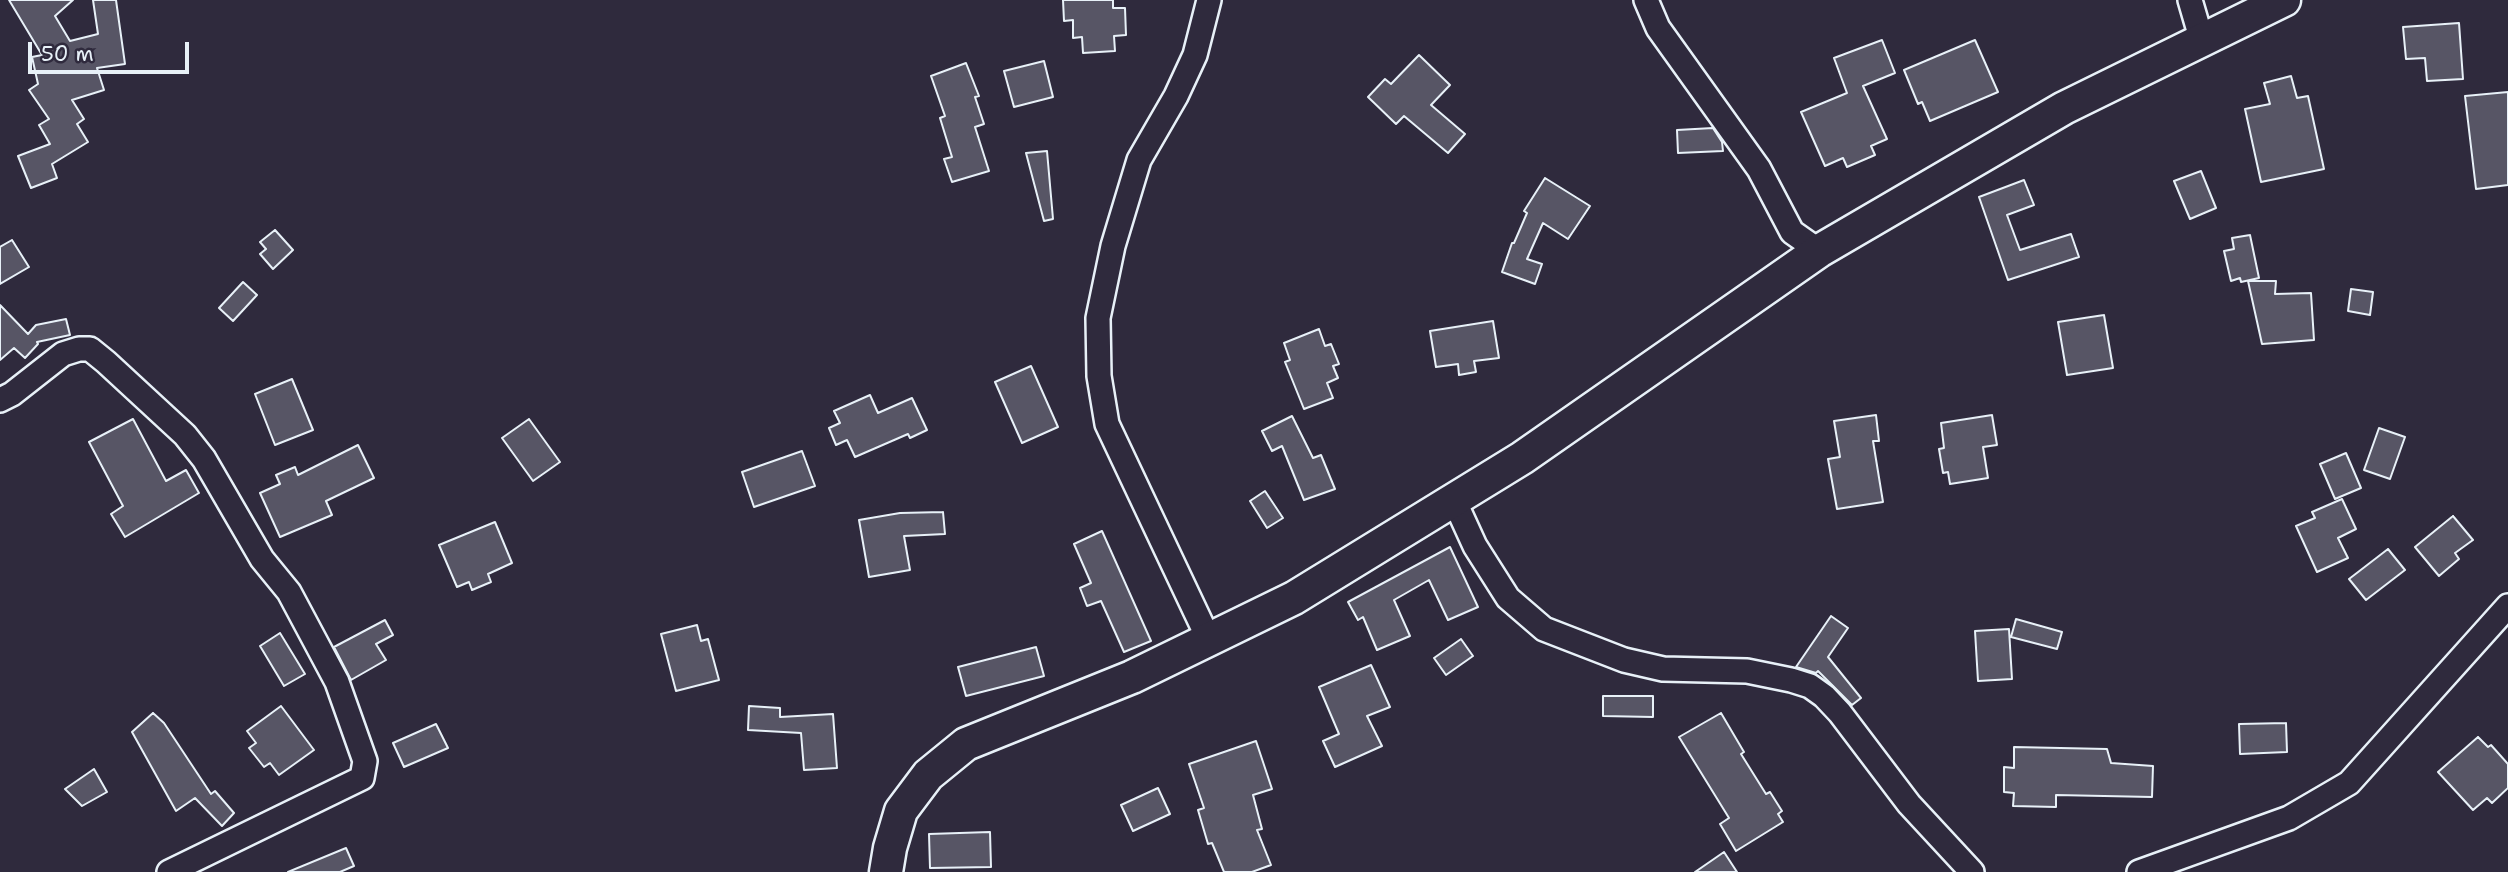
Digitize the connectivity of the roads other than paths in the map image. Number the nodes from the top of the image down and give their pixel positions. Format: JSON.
{"nodes":[{"id":1,"x":1209,"y":0,"type":"edge"},
{"id":2,"x":1646,"y":0,"type":"edge"},
{"id":3,"x":2190,"y":0,"type":"edge"},
{"id":4,"x":2284,"y":0,"type":"edge"},
{"id":5,"x":2202,"y":41,"type":"junction"},
{"id":6,"x":1819,"y":251,"type":"junction"},
{"id":7,"x":0,"y":400,"type":"edge"},
{"id":8,"x":1454,"y":499,"type":"junction"},
{"id":9,"x":2508,"y":606,"type":"edge"},
{"id":10,"x":1209,"y":640,"type":"junction"},
{"id":11,"x":169,"y":872,"type":"edge"},
{"id":12,"x":886,"y":872,"type":"edge"},
{"id":13,"x":1972,"y":872,"type":"edge"},
{"id":14,"x":2139,"y":872,"type":"edge"}],
"edges":[{"from":1,"to":10,"type":"street"},
{"from":2,"to":6,"type":"street"},
{"from":3,"to":5,"type":"street"},
{"from":4,"to":5,"type":"main road"},
{"from":5,"to":6,"type":"main road"},
{"from":6,"to":8,"type":"main road"},
{"from":7,"to":11,"type":"street"},
{"from":8,"to":10,"type":"main road"},
{"from":8,"to":13,"type":"street"},
{"from":9,"to":14,"type":"street"},
{"from":10,"to":12,"type":"main road"}]}
